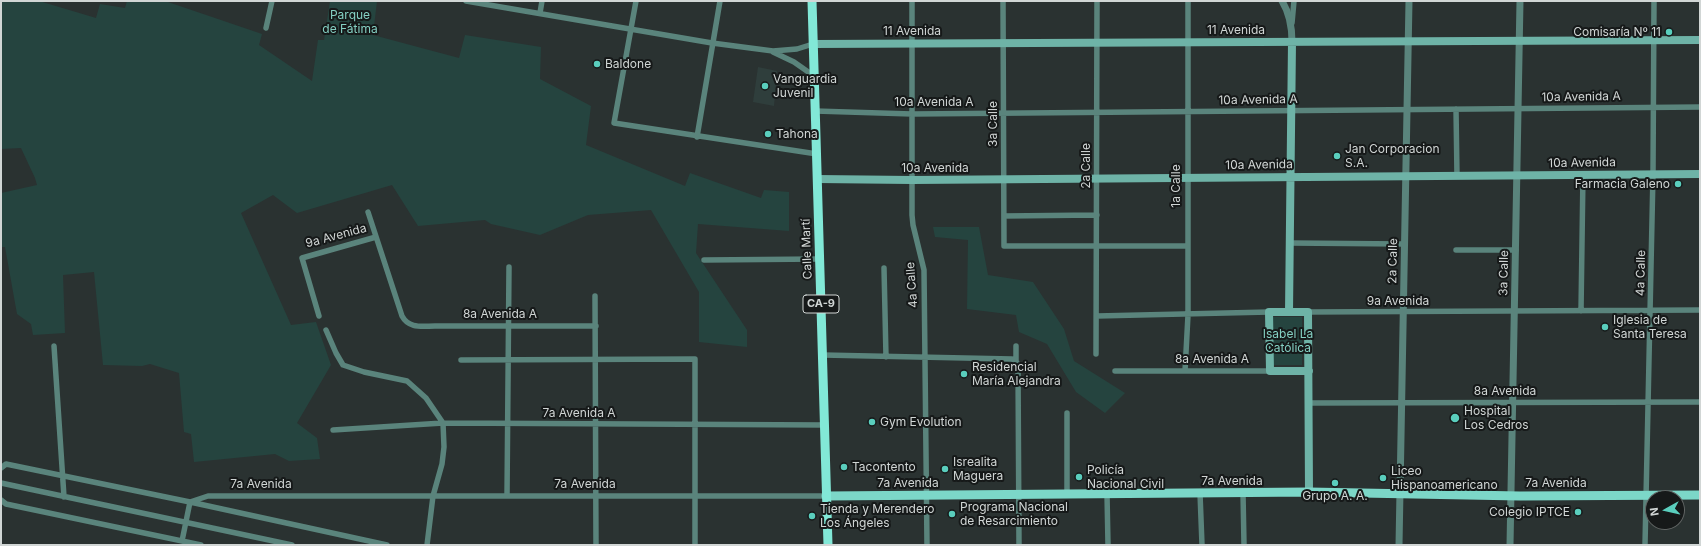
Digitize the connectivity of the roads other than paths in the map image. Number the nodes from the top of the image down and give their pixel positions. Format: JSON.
{"nodes":[{"id":1,"x":272,"y":1,"type":"edge"},
{"id":2,"x":466,"y":1,"type":"edge"},
{"id":3,"x":542,"y":1,"type":"edge"},
{"id":4,"x":636,"y":1,"type":"edge"},
{"id":5,"x":720,"y":1,"type":"edge"},
{"id":6,"x":812,"y":1,"type":"edge"},
{"id":7,"x":912,"y":1,"type":"edge"},
{"id":8,"x":1003,"y":1,"type":"edge"},
{"id":9,"x":1097,"y":1,"type":"edge"},
{"id":10,"x":1188,"y":1,"type":"edge"},
{"id":11,"x":1282,"y":1,"type":"edge"},
{"id":12,"x":1294,"y":1,"type":"edge"},
{"id":13,"x":1409,"y":1,"type":"edge"},
{"id":14,"x":1520,"y":1,"type":"edge"},
{"id":15,"x":1654,"y":1,"type":"edge"},
{"id":16,"x":540,"y":13,"type":"junction"},
{"id":17,"x":1292,"y":27,"type":"junction"},
{"id":18,"x":266,"y":28,"type":"dead end"},
{"id":19,"x":632,"y":29,"type":"junction"},
{"id":20,"x":1655,"y":40,"type":"junction"},
{"id":21,"x":1700,"y":40,"type":"edge"},
{"id":22,"x":1519,"y":41,"type":"junction"},
{"id":23,"x":1188,"y":42,"type":"junction"},
{"id":24,"x":1292,"y":42,"type":"junction"},
{"id":25,"x":1408,"y":42,"type":"junction"},
{"id":26,"x":712,"y":43,"type":"junction"},
{"id":27,"x":912,"y":43,"type":"junction"},
{"id":28,"x":1003,"y":43,"type":"junction"},
{"id":29,"x":1097,"y":43,"type":"junction"},
{"id":30,"x":813,"y":44,"type":"junction"},
{"id":31,"x":773,"y":51,"type":"junction"},
{"id":32,"x":814,"y":76,"type":"junction"},
{"id":33,"x":1654,"y":107,"type":"junction"},
{"id":34,"x":1700,"y":107,"type":"edge"},
{"id":35,"x":1518,"y":108,"type":"junction"},
{"id":36,"x":1456,"y":109,"type":"junction"},
{"id":37,"x":1407,"y":110,"type":"junction"},
{"id":38,"x":815,"y":111,"type":"junction"},
{"id":39,"x":1291,"y":111,"type":"junction"},
{"id":40,"x":1097,"y":112,"type":"junction"},
{"id":41,"x":1188,"y":112,"type":"junction"},
{"id":42,"x":1004,"y":113,"type":"junction"},
{"id":43,"x":912,"y":114,"type":"junction"},
{"id":44,"x":698,"y":137,"type":"junction"},
{"id":45,"x":817,"y":154,"type":"junction"},
{"id":46,"x":1583,"y":174,"type":"junction"},
{"id":47,"x":1653,"y":174,"type":"junction"},
{"id":48,"x":1700,"y":174,"type":"edge"},
{"id":49,"x":1457,"y":176,"type":"junction"},
{"id":50,"x":1517,"y":176,"type":"junction"},
{"id":51,"x":1291,"y":177,"type":"junction"},
{"id":52,"x":1406,"y":177,"type":"junction"},
{"id":53,"x":1188,"y":178,"type":"junction"},
{"id":54,"x":817,"y":179,"type":"junction"},
{"id":55,"x":1004,"y":179,"type":"junction"},
{"id":56,"x":1097,"y":179,"type":"junction"},
{"id":57,"x":912,"y":180,"type":"junction"},
{"id":58,"x":368,"y":212,"type":"dead end"},
{"id":59,"x":1097,"y":215,"type":"junction"},
{"id":60,"x":1004,"y":216,"type":"junction"},
{"id":61,"x":376,"y":237,"type":"junction"},
{"id":62,"x":1289,"y":243,"type":"junction"},
{"id":63,"x":1404,"y":244,"type":"junction"},
{"id":64,"x":1188,"y":246,"type":"junction"},
{"id":65,"x":1097,"y":247,"type":"junction"},
{"id":66,"x":1456,"y":250,"type":"dead end"},
{"id":67,"x":1516,"y":250,"type":"junction"},
{"id":68,"x":820,"y":258,"type":"junction"},
{"id":69,"x":704,"y":260,"type":"dead end"},
{"id":70,"x":509,"y":266,"type":"dead end"},
{"id":71,"x":884,"y":268,"type":"dead end"},
{"id":72,"x":596,"y":296,"type":"dead end"},
{"id":73,"x":1700,"y":310,"type":"edge"},
{"id":74,"x":1581,"y":311,"type":"junction"},
{"id":75,"x":1651,"y":311,"type":"junction"},
{"id":76,"x":1269,"y":312,"type":"junction"},
{"id":77,"x":1289,"y":312,"type":"junction"},
{"id":78,"x":1308,"y":312,"type":"junction"},
{"id":79,"x":1515,"y":312,"type":"junction"},
{"id":80,"x":1403,"y":313,"type":"junction"},
{"id":81,"x":1188,"y":315,"type":"junction"},
{"id":82,"x":319,"y":316,"type":"dead end"},
{"id":83,"x":1096,"y":316,"type":"junction"},
{"id":84,"x":508,"y":326,"type":"junction"},
{"id":85,"x":596,"y":326,"type":"junction"},
{"id":86,"x":326,"y":330,"type":"dead end"},
{"id":87,"x":54,"y":346,"type":"dead end"},
{"id":88,"x":1016,"y":346,"type":"dead end"},
{"id":89,"x":1096,"y":354,"type":"dead end"},
{"id":90,"x":823,"y":355,"type":"junction"},
{"id":91,"x":886,"y":357,"type":"junction"},
{"id":92,"x":925,"y":358,"type":"junction"},
{"id":93,"x":596,"y":359,"type":"junction"},
{"id":94,"x":461,"y":360,"type":"dead end"},
{"id":95,"x":508,"y":360,"type":"junction"},
{"id":96,"x":1016,"y":361,"type":"junction"},
{"id":97,"x":1115,"y":371,"type":"dead end"},
{"id":98,"x":1185,"y":371,"type":"junction"},
{"id":99,"x":1270,"y":371,"type":"junction"},
{"id":100,"x":1309,"y":371,"type":"junction"},
{"id":101,"x":1648,"y":402,"type":"junction"},
{"id":102,"x":1700,"y":402,"type":"edge"},
{"id":103,"x":1309,"y":403,"type":"junction"},
{"id":104,"x":1402,"y":403,"type":"junction"},
{"id":105,"x":1513,"y":403,"type":"junction"},
{"id":106,"x":1067,"y":413,"type":"dead end"},
{"id":107,"x":442,"y":423,"type":"junction"},
{"id":108,"x":507,"y":424,"type":"junction"},
{"id":109,"x":596,"y":424,"type":"junction"},
{"id":110,"x":696,"y":424,"type":"junction"},
{"id":111,"x":825,"y":425,"type":"junction"},
{"id":112,"x":333,"y":430,"type":"dead end"},
{"id":113,"x":3,"y":466,"type":"edge"},
{"id":114,"x":63,"y":477,"type":"junction"},
{"id":115,"x":1,"y":483,"type":"edge"},
{"id":116,"x":1646,"y":490,"type":"edge"},
{"id":117,"x":1309,"y":492,"type":"junction"},
{"id":118,"x":1200,"y":493,"type":"junction"},
{"id":119,"x":1243,"y":493,"type":"junction"},
{"id":120,"x":1400,"y":493,"type":"junction"},
{"id":121,"x":1019,"y":494,"type":"junction"},
{"id":122,"x":1067,"y":494,"type":"junction"},
{"id":123,"x":1107,"y":494,"type":"junction"},
{"id":124,"x":927,"y":495,"type":"junction"},
{"id":125,"x":1645,"y":495,"type":"edge"},
{"id":126,"x":1685,"y":495,"type":"edge"},
{"id":127,"x":1700,"y":495,"type":"edge"},
{"id":128,"x":432,"y":496,"type":"junction"},
{"id":129,"x":507,"y":496,"type":"junction"},
{"id":130,"x":596,"y":496,"type":"junction"},
{"id":131,"x":694,"y":496,"type":"junction"},
{"id":132,"x":826,"y":496,"type":"junction"},
{"id":133,"x":1511,"y":496,"type":"junction"},
{"id":134,"x":64,"y":497,"type":"junction"},
{"id":135,"x":1,"y":500,"type":"edge"},
{"id":136,"x":190,"y":502,"type":"junction"},
{"id":137,"x":186,"y":522,"type":"junction"},
{"id":138,"x":1645,"y":530,"type":"edge"},
{"id":139,"x":182,"y":541,"type":"junction"},
{"id":140,"x":201,"y":545,"type":"edge"},
{"id":141,"x":292,"y":545,"type":"edge"},
{"id":142,"x":387,"y":545,"type":"edge"},
{"id":143,"x":428,"y":545,"type":"edge"},
{"id":144,"x":596,"y":545,"type":"edge"},
{"id":145,"x":696,"y":545,"type":"edge"},
{"id":146,"x":828,"y":545,"type":"edge"},
{"id":147,"x":927,"y":545,"type":"edge"},
{"id":148,"x":1019,"y":545,"type":"edge"},
{"id":149,"x":1108,"y":545,"type":"edge"},
{"id":150,"x":1202,"y":545,"type":"edge"},
{"id":151,"x":1244,"y":545,"type":"edge"},
{"id":152,"x":1398,"y":545,"type":"edge"},
{"id":153,"x":1510,"y":545,"type":"edge"},
{"id":154,"x":1645,"y":545,"type":"edge"}],
"edges":[{"from":1,"to":18,"type":"street"},
{"from":2,"to":16,"type":"street","name":"11 Avenida"},
{"from":3,"to":16,"type":"street"},
{"from":4,"to":19,"type":"street"},
{"from":5,"to":26,"type":"street"},
{"from":6,"to":30,"type":"highway","name":"Calle Martí","number":"CA-9"},
{"from":7,"to":27,"type":"street","name":"4a Calle"},
{"from":8,"to":28,"type":"street","name":"3a Calle"},
{"from":9,"to":29,"type":"street","name":"2a Calle"},
{"from":10,"to":23,"type":"street","name":"1a Calle"},
{"from":11,"to":17,"type":"street"},
{"from":12,"to":17,"type":"street"},
{"from":13,"to":25,"type":"street","name":"2a Calle"},
{"from":14,"to":22,"type":"street","name":"3a Calle"},
{"from":15,"to":20,"type":"street","name":"4a Calle"},
{"from":16,"to":19,"type":"street","name":"11 Avenida"},
{"from":17,"to":24,"type":"street"},
{"from":19,"to":26,"type":"street","name":"11 Avenida"},
{"from":19,"to":44,"type":"street"},
{"from":20,"to":21,"type":"main road","name":"11 Avenida"},
{"from":20,"to":22,"type":"main road","name":"11 Avenida"},
{"from":20,"to":33,"type":"street","name":"4a Calle"},
{"from":22,"to":25,"type":"main road","name":"11 Avenida"},
{"from":22,"to":35,"type":"street","name":"3a Calle"},
{"from":23,"to":24,"type":"main road","name":"11 Avenida"},
{"from":23,"to":29,"type":"main road","name":"11 Avenida"},
{"from":23,"to":41,"type":"street","name":"1a Calle"},
{"from":24,"to":25,"type":"main road","name":"11 Avenida"},
{"from":24,"to":39,"type":"main road"},
{"from":25,"to":37,"type":"street","name":"2a Calle"},
{"from":26,"to":31,"type":"street","name":"11 Avenida"},
{"from":26,"to":44,"type":"street"},
{"from":27,"to":28,"type":"main road","name":"11 Avenida"},
{"from":27,"to":30,"type":"main road","name":"11 Avenida"},
{"from":27,"to":43,"type":"street","name":"4a Calle"},
{"from":28,"to":29,"type":"main road","name":"11 Avenida"},
{"from":28,"to":42,"type":"street","name":"3a Calle"},
{"from":29,"to":40,"type":"street","name":"2a Calle"},
{"from":30,"to":31,"type":"street","name":"11 Avenida"},
{"from":30,"to":32,"type":"highway","name":"Calle Martí","number":"CA-9"},
{"from":31,"to":32,"type":"street","name":"11 Avenida"},
{"from":32,"to":38,"type":"highway","name":"Calle Martí","number":"CA-9"},
{"from":33,"to":34,"type":"street","name":"10a Avenida A"},
{"from":33,"to":35,"type":"street","name":"10a Avenida A"},
{"from":33,"to":47,"type":"street","name":"4a Calle"},
{"from":35,"to":36,"type":"street","name":"10a Avenida A"},
{"from":35,"to":50,"type":"street","name":"3a Calle"},
{"from":36,"to":37,"type":"street","name":"10a Avenida A"},
{"from":36,"to":49,"type":"street"},
{"from":37,"to":39,"type":"street","name":"10a Avenida A"},
{"from":37,"to":52,"type":"street","name":"2a Calle"},
{"from":38,"to":43,"type":"street","name":"10a Avenida A"},
{"from":38,"to":45,"type":"highway","name":"Calle Martí","number":"CA-9"},
{"from":39,"to":41,"type":"street","name":"10a Avenida A"},
{"from":39,"to":51,"type":"main road"},
{"from":40,"to":41,"type":"street","name":"10a Avenida A"},
{"from":40,"to":42,"type":"street","name":"10a Avenida A"},
{"from":40,"to":56,"type":"street","name":"2a Calle"},
{"from":41,"to":53,"type":"street","name":"1a Calle"},
{"from":42,"to":43,"type":"street","name":"10a Avenida A"},
{"from":42,"to":55,"type":"street","name":"3a Calle"},
{"from":43,"to":57,"type":"street","name":"4a Calle"},
{"from":44,"to":45,"type":"street"},
{"from":45,"to":54,"type":"highway","name":"Calle Martí","number":"CA-9"},
{"from":46,"to":47,"type":"main road","name":"10a Avenida"},
{"from":46,"to":50,"type":"main road","name":"10a Avenida"},
{"from":46,"to":74,"type":"street"},
{"from":47,"to":48,"type":"main road","name":"10a Avenida"},
{"from":47,"to":75,"type":"street","name":"4a Calle"},
{"from":49,"to":50,"type":"main road","name":"10a Avenida"},
{"from":49,"to":52,"type":"main road","name":"10a Avenida"},
{"from":50,"to":67,"type":"street","name":"3a Calle"},
{"from":51,"to":52,"type":"main road","name":"10a Avenida"},
{"from":51,"to":53,"type":"main road","name":"10a Avenida"},
{"from":51,"to":62,"type":"main road"},
{"from":52,"to":63,"type":"street","name":"2a Calle"},
{"from":53,"to":56,"type":"main road","name":"10a Avenida"},
{"from":53,"to":64,"type":"street","name":"1a Calle"},
{"from":54,"to":57,"type":"main road","name":"10a Avenida"},
{"from":54,"to":68,"type":"highway","name":"Calle Martí","number":"CA-9"},
{"from":55,"to":56,"type":"main road","name":"10a Avenida"},
{"from":55,"to":57,"type":"main road","name":"10a Avenida"},
{"from":55,"to":60,"type":"street","name":"3a Calle"},
{"from":56,"to":59,"type":"street","name":"2a Calle"},
{"from":57,"to":92,"type":"street","name":"4a Calle"},
{"from":58,"to":61,"type":"street"},
{"from":59,"to":60,"type":"street"},
{"from":59,"to":65,"type":"street","name":"2a Calle"},
{"from":60,"to":65,"type":"street","name":"3a Calle"},
{"from":61,"to":82,"type":"street","name":"9a Avenida"},
{"from":61,"to":84,"type":"street","name":"8a Avenida A"},
{"from":62,"to":63,"type":"street"},
{"from":62,"to":77,"type":"main road"},
{"from":63,"to":80,"type":"street","name":"2a Calle"},
{"from":64,"to":65,"type":"street"},
{"from":64,"to":81,"type":"street","name":"1a Calle"},
{"from":65,"to":83,"type":"street","name":"2a Calle"},
{"from":66,"to":67,"type":"street"},
{"from":67,"to":79,"type":"street","name":"3a Calle"},
{"from":68,"to":69,"type":"street"},
{"from":68,"to":90,"type":"highway","name":"Calle Martí","number":"CA-9"},
{"from":70,"to":84,"type":"street"},
{"from":71,"to":91,"type":"street"},
{"from":72,"to":85,"type":"street"},
{"from":73,"to":75,"type":"street","name":"9a Avenida"},
{"from":74,"to":75,"type":"street","name":"9a Avenida"},
{"from":74,"to":79,"type":"street","name":"9a Avenida"},
{"from":75,"to":101,"type":"street","name":"4a Calle"},
{"from":76,"to":77,"type":"main road","name":"9a Avenida"},
{"from":76,"to":81,"type":"street","name":"9a Avenida"},
{"from":76,"to":99,"type":"main road"},
{"from":77,"to":78,"type":"main road","name":"9a Avenida"},
{"from":78,"to":80,"type":"street","name":"9a Avenida"},
{"from":78,"to":100,"type":"main road"},
{"from":79,"to":80,"type":"street","name":"9a Avenida"},
{"from":79,"to":105,"type":"street","name":"3a Calle"},
{"from":80,"to":104,"type":"street","name":"2a Calle"},
{"from":81,"to":83,"type":"street","name":"9a Avenida"},
{"from":81,"to":98,"type":"street","name":"1a Calle"},
{"from":83,"to":89,"type":"street","name":"2a Calle"},
{"from":84,"to":85,"type":"street","name":"8a Avenida A"},
{"from":84,"to":95,"type":"street"},
{"from":85,"to":93,"type":"street"},
{"from":86,"to":107,"type":"street"},
{"from":87,"to":114,"type":"street"},
{"from":88,"to":96,"type":"street"},
{"from":90,"to":91,"type":"street"},
{"from":90,"to":111,"type":"highway","name":"Calle Martí","number":"CA-9"},
{"from":91,"to":92,"type":"street"},
{"from":92,"to":96,"type":"street"},
{"from":92,"to":124,"type":"street","name":"4a Calle"},
{"from":93,"to":95,"type":"street"},
{"from":93,"to":109,"type":"street"},
{"from":93,"to":110,"type":"street"},
{"from":94,"to":95,"type":"street"},
{"from":95,"to":108,"type":"street"},
{"from":96,"to":121,"type":"street"},
{"from":97,"to":98,"type":"street","name":"8a Avenida A"},
{"from":98,"to":99,"type":"street","name":"8a Avenida A"},
{"from":99,"to":100,"type":"main road","name":"8a Avenida A"},
{"from":100,"to":103,"type":"main road"},
{"from":101,"to":102,"type":"street","name":"8a Avenida"},
{"from":101,"to":105,"type":"street","name":"8a Avenida"},
{"from":101,"to":116,"type":"street","name":"4a Calle"},
{"from":103,"to":104,"type":"street","name":"8a Avenida"},
{"from":103,"to":117,"type":"main road"},
{"from":104,"to":105,"type":"street","name":"8a Avenida"},
{"from":104,"to":120,"type":"street","name":"2a Calle"},
{"from":105,"to":133,"type":"street","name":"3a Calle"},
{"from":106,"to":122,"type":"street"},
{"from":107,"to":108,"type":"street","name":"7a Avenida A"},
{"from":107,"to":112,"type":"street","name":"7a Avenida A"},
{"from":107,"to":128,"type":"street"},
{"from":108,"to":109,"type":"street","name":"7a Avenida A"},
{"from":108,"to":129,"type":"street"},
{"from":109,"to":110,"type":"street","name":"7a Avenida A"},
{"from":109,"to":130,"type":"street"},
{"from":110,"to":111,"type":"street","name":"7a Avenida A"},
{"from":110,"to":131,"type":"street"},
{"from":111,"to":132,"type":"highway","name":"Calle Martí","number":"CA-9"},
{"from":113,"to":114,"type":"street"},
{"from":114,"to":134,"type":"street"},
{"from":114,"to":136,"type":"street"},
{"from":115,"to":134,"type":"street"},
{"from":117,"to":119,"type":"main road","name":"7a Avenida"},
{"from":117,"to":120,"type":"main road","name":"7a Avenida"},
{"from":118,"to":119,"type":"main road","name":"7a Avenida"},
{"from":118,"to":123,"type":"main road","name":"7a Avenida"},
{"from":118,"to":150,"type":"street"},
{"from":119,"to":151,"type":"street"},
{"from":120,"to":133,"type":"main road","name":"7a Avenida"},
{"from":120,"to":152,"type":"street","name":"2a Calle"},
{"from":121,"to":122,"type":"main road","name":"7a Avenida"},
{"from":121,"to":124,"type":"main road","name":"7a Avenida"},
{"from":121,"to":148,"type":"street"},
{"from":122,"to":123,"type":"main road","name":"7a Avenida"},
{"from":123,"to":149,"type":"street"},
{"from":124,"to":132,"type":"main road","name":"7a Avenida"},
{"from":124,"to":147,"type":"street","name":"4a Calle"},
{"from":125,"to":133,"type":"main road","name":"7a Avenida"},
{"from":126,"to":127,"type":"main road","name":"7a Avenida"},
{"from":128,"to":129,"type":"street","name":"7a Avenida"},
{"from":128,"to":136,"type":"street","name":"7a Avenida"},
{"from":128,"to":143,"type":"street"},
{"from":129,"to":130,"type":"street","name":"7a Avenida"},
{"from":130,"to":131,"type":"street","name":"7a Avenida"},
{"from":130,"to":144,"type":"street"},
{"from":131,"to":132,"type":"street","name":"7a Avenida"},
{"from":131,"to":145,"type":"street"},
{"from":132,"to":146,"type":"highway","name":"Calle Martí","number":"CA-9"},
{"from":133,"to":153,"type":"street","name":"3a Calle"},
{"from":134,"to":137,"type":"street"},
{"from":135,"to":139,"type":"street"},
{"from":136,"to":137,"type":"street"},
{"from":136,"to":142,"type":"street"},
{"from":137,"to":139,"type":"street"},
{"from":137,"to":141,"type":"street"},
{"from":138,"to":154,"type":"street","name":"4a Calle"},
{"from":139,"to":140,"type":"street"}]}
